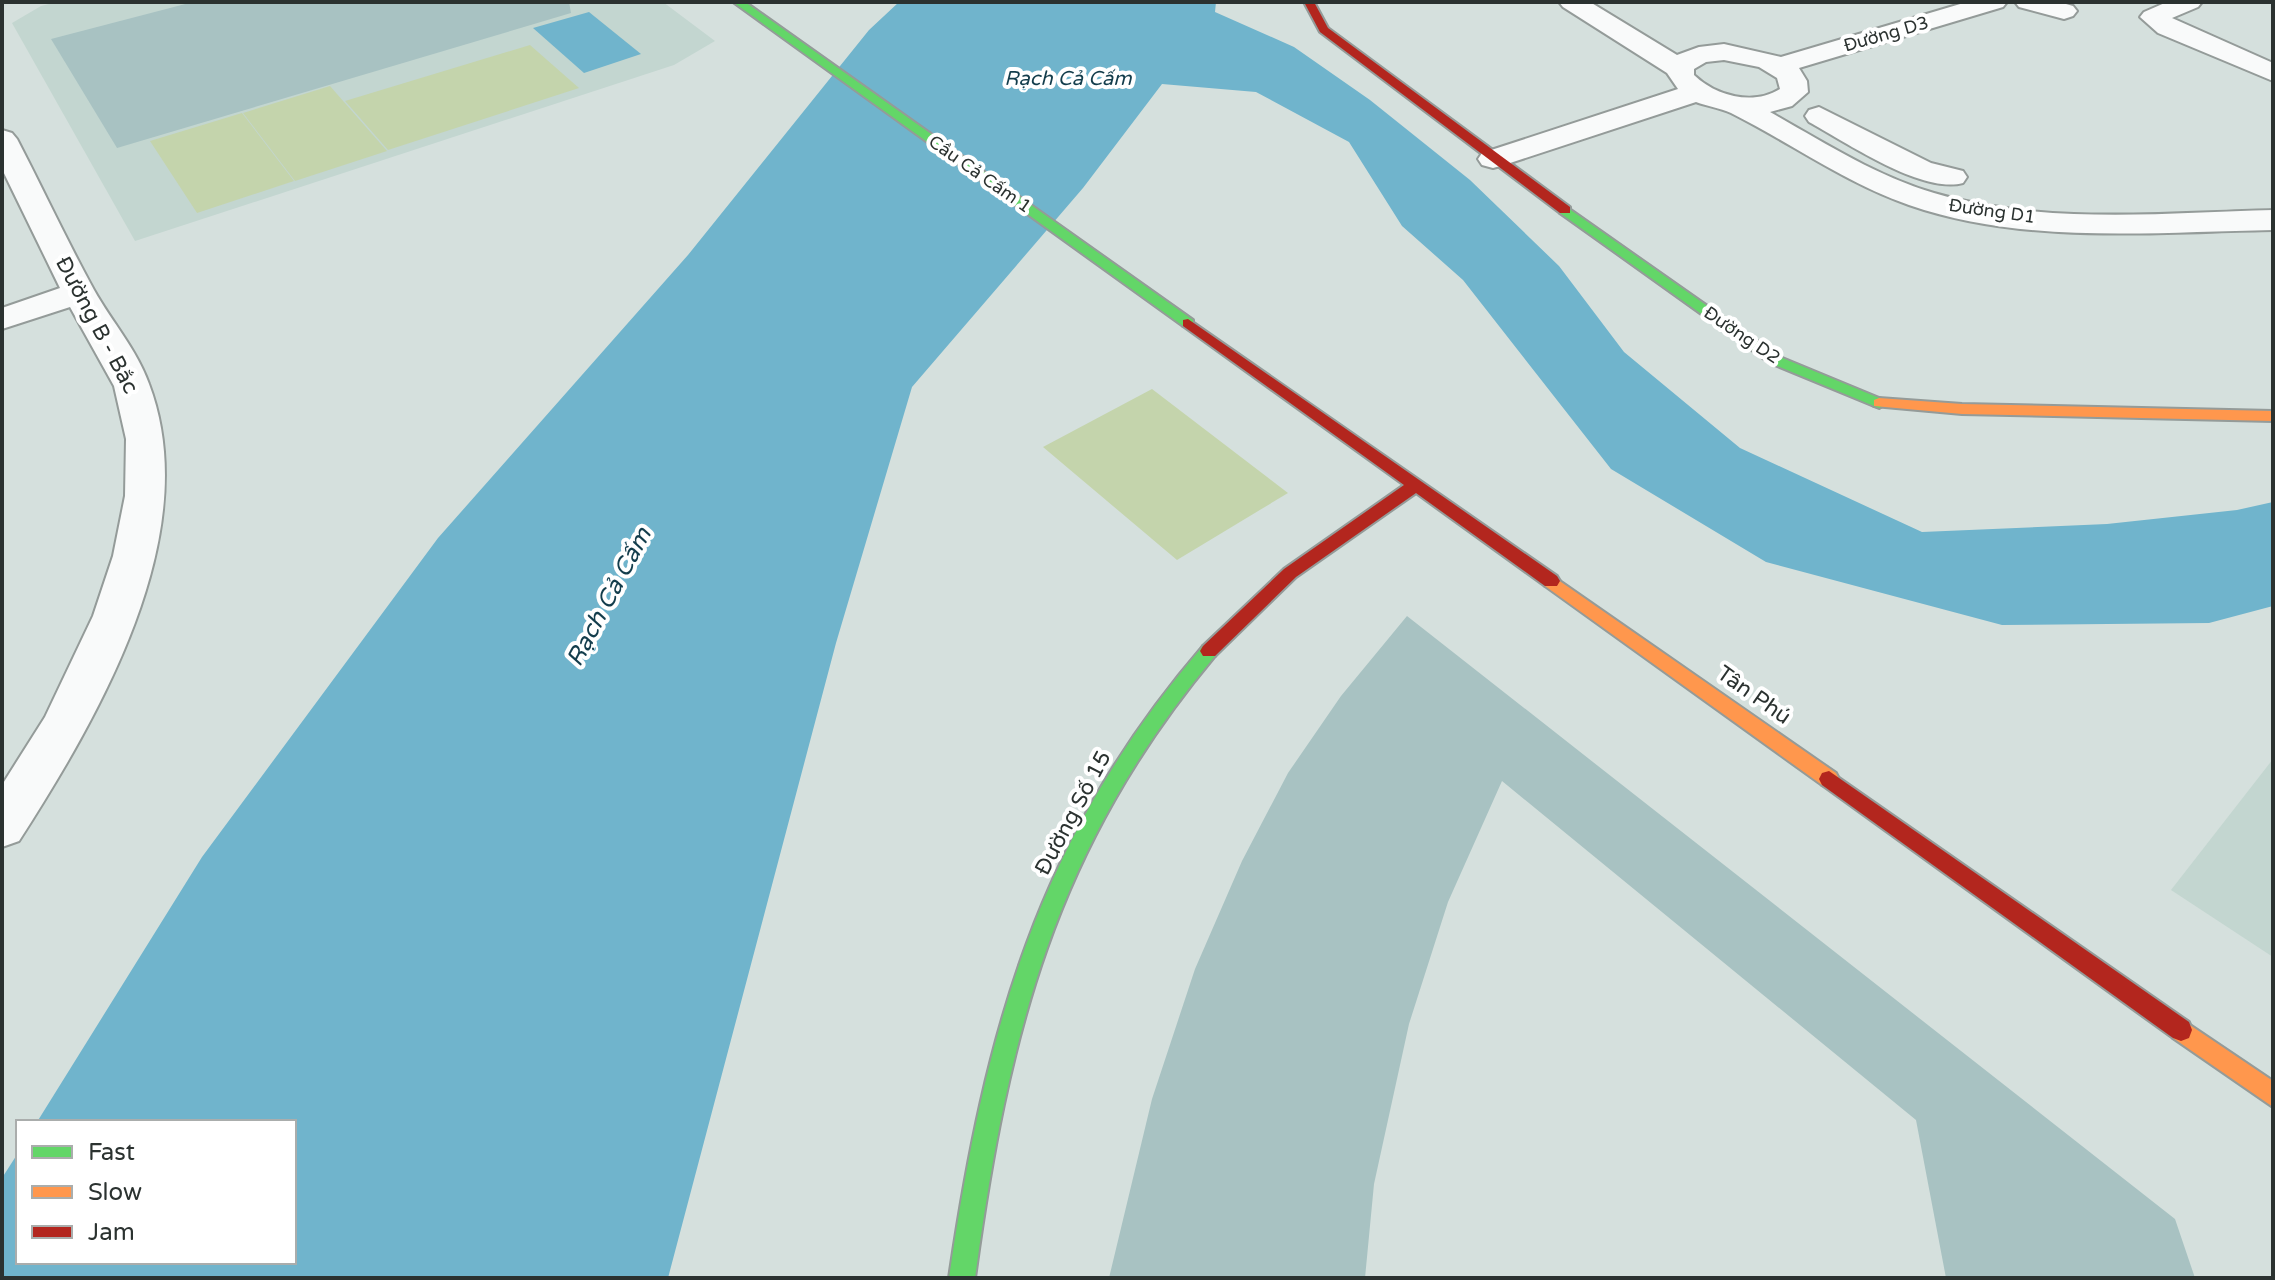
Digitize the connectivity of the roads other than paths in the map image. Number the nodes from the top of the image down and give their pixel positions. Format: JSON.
{"nodes":[{"id":1,"x":1309,"y":2,"type":"edge"},
{"id":2,"x":1572,"y":2,"type":"edge"},
{"id":3,"x":1620,"y":2,"type":"edge"},
{"id":4,"x":1994,"y":2,"type":"edge"},
{"id":5,"x":2028,"y":2,"type":"edge"},
{"id":6,"x":2189,"y":2,"type":"edge"},
{"id":7,"x":745,"y":7,"type":"edge"},
{"id":8,"x":2064,"y":11,"type":"dead end"},
{"id":9,"x":1687,"y":42,"type":"junction"},
{"id":10,"x":1778,"y":66,"type":"junction"},
{"id":11,"x":2273,"y":73,"type":"edge"},
{"id":12,"x":1689,"y":80,"type":"junction"},
{"id":13,"x":1786,"y":99,"type":"junction"},
{"id":14,"x":1735,"y":104,"type":"junction"},
{"id":15,"x":2,"y":139,"type":"edge"},
{"id":16,"x":1493,"y":159,"type":"junction"},
{"id":17,"x":2273,"y":192,"type":"edge"},
{"id":18,"x":2191,"y":193,"type":"dead end"},
{"id":19,"x":2116,"y":194,"type":"dead end"},
{"id":20,"x":2273,"y":220,"type":"edge"},
{"id":21,"x":79,"y":293,"type":"junction"},
{"id":22,"x":2,"y":319,"type":"edge"},
{"id":23,"x":1207,"y":336,"type":"joint"},
{"id":24,"x":2273,"y":416,"type":"edge"},
{"id":25,"x":1417,"y":484,"type":"junction"},
{"id":26,"x":2,"y":826,"type":"edge"},
{"id":27,"x":2273,"y":1095,"type":"edge"},
{"id":28,"x":962,"y":1278,"type":"edge"}],
"edges":[{"from":1,"to":16,"type":"street","name":"Đường D2"},
{"from":2,"to":12,"type":"street"},
{"from":3,"to":9,"type":"street"},
{"from":4,"to":10,"type":"street","name":"Đường D3"},
{"from":5,"to":8,"type":"street"},
{"from":6,"to":11,"type":"street"},
{"from":7,"to":23,"type":"street","name":"Cầu Cả Cấm 1"},
{"from":9,"to":10,"type":"street"},
{"from":9,"to":12,"type":"street"},
{"from":10,"to":13,"type":"street"},
{"from":12,"to":14,"type":"street"},
{"from":12,"to":16,"type":"street"},
{"from":13,"to":14,"type":"street"},
{"from":13,"to":19,"type":"street","name":"Đường D1"},
{"from":14,"to":20,"type":"street","name":"Đường D1"},
{"from":15,"to":21,"type":"street","name":"Đường B - Bắc"},
{"from":16,"to":24,"type":"street","name":"Đường D2"},
{"from":17,"to":18,"type":"street"},
{"from":21,"to":22,"type":"street"},
{"from":21,"to":26,"type":"street","name":"Đường B - Bắc"},
{"from":23,"to":25,"type":"street","name":"Tân Phú"},
{"from":25,"to":27,"type":"street","name":"Tân Phú"},
{"from":25,"to":28,"type":"street","name":"Đường Số 15"}]}
